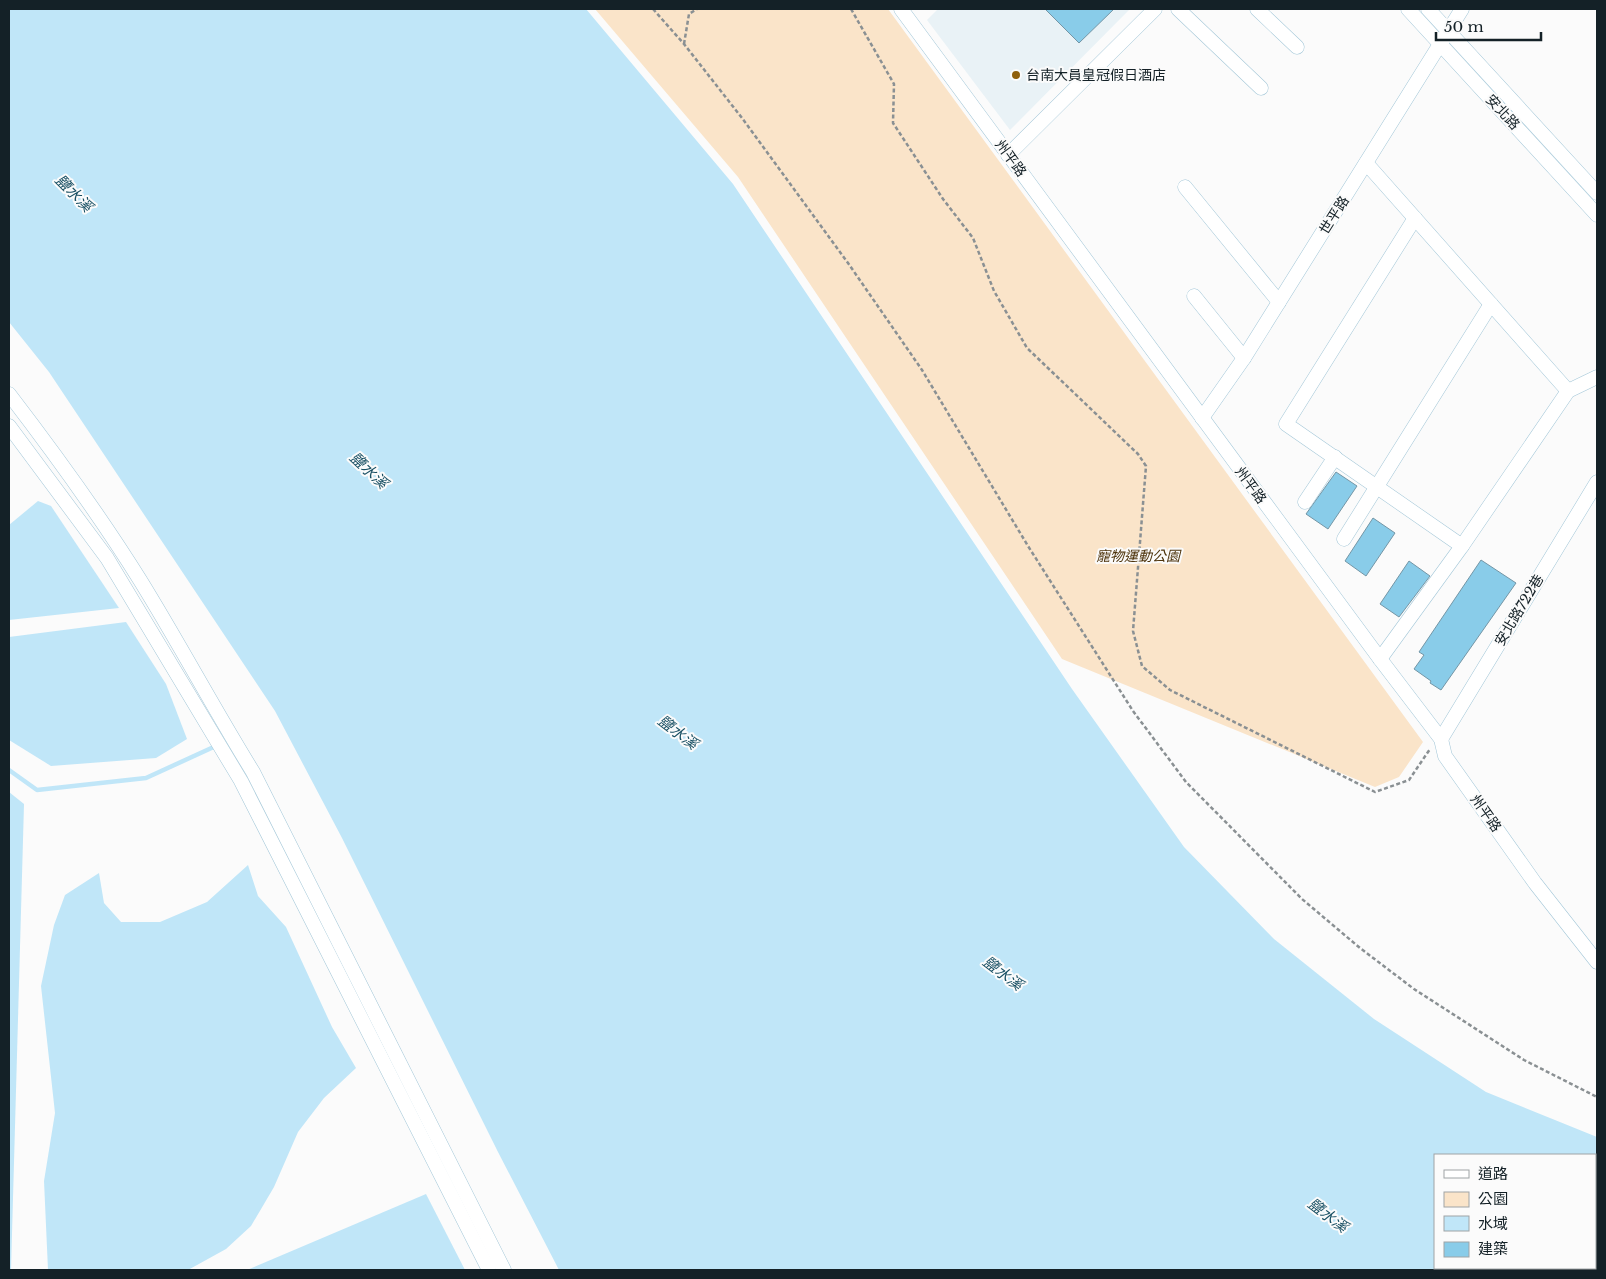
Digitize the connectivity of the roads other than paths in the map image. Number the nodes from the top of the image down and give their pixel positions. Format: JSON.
{"nodes":[{"id":1,"x":901,"y":9,"type":"edge"},
{"id":2,"x":1155,"y":9,"type":"edge"},
{"id":3,"x":1178,"y":9,"type":"edge"},
{"id":4,"x":1257,"y":9,"type":"edge"},
{"id":5,"x":1408,"y":9,"type":"edge"},
{"id":6,"x":1428,"y":9,"type":"edge"},
{"id":7,"x":1462,"y":9,"type":"edge"},
{"id":8,"x":1447,"y":30,"type":"junction"},
{"id":9,"x":1439,"y":43,"type":"junction"},
{"id":10,"x":1297,"y":47,"type":"dead end"},
{"id":11,"x":1261,"y":88,"type":"dead end"},
{"id":12,"x":1008,"y":155,"type":"junction"},
{"id":13,"x":1366,"y":163,"type":"junction"},
{"id":14,"x":1185,"y":187,"type":"dead end"},
{"id":15,"x":1597,"y":193,"type":"edge"},
{"id":16,"x":1597,"y":215,"type":"edge"},
{"id":17,"x":1415,"y":218,"type":"junction"},
{"id":18,"x":1194,"y":296,"type":"dead end"},
{"id":19,"x":1280,"y":302,"type":"junction"},
{"id":20,"x":1490,"y":304,"type":"junction"},
{"id":21,"x":1244,"y":358,"type":"junction"},
{"id":22,"x":1597,"y":377,"type":"edge"},
{"id":23,"x":1568,"y":391,"type":"junction"},
{"id":24,"x":9,"y":394,"type":"edge"},
{"id":25,"x":1202,"y":418,"type":"junction"},
{"id":26,"x":9,"y":426,"type":"edge"},
{"id":27,"x":1335,"y":457,"type":"junction"},
{"id":28,"x":1597,"y":482,"type":"edge"},
{"id":29,"x":1377,"y":486,"type":"junction"},
{"id":30,"x":1305,"y":502,"type":"dead end"},
{"id":31,"x":1344,"y":539,"type":"dead end"},
{"id":32,"x":1462,"y":546,"type":"junction"},
{"id":33,"x":1380,"y":659,"type":"junction"},
{"id":34,"x":1441,"y":739,"type":"junction"},
{"id":35,"x":1597,"y":962,"type":"edge"},
{"id":36,"x":489,"y":1270,"type":"edge"},
{"id":37,"x":504,"y":1270,"type":"edge"}],
"edges":[{"from":1,"to":12,"type":"street","name":"州平路"},
{"from":2,"to":12,"type":"street"},
{"from":3,"to":11,"type":"street"},
{"from":4,"to":10,"type":"street"},
{"from":5,"to":9,"type":"street","name":"安北路"},
{"from":6,"to":8,"type":"street","name":"安北路"},
{"from":7,"to":8,"type":"street","name":"世平路"},
{"from":8,"to":9,"type":"street","name":"世平路"},
{"from":8,"to":15,"type":"street","name":"安北路"},
{"from":9,"to":13,"type":"street","name":"世平路"},
{"from":9,"to":16,"type":"street","name":"安北路"},
{"from":12,"to":25,"type":"street","name":"州平路"},
{"from":13,"to":17,"type":"street"},
{"from":13,"to":19,"type":"street","name":"世平路"},
{"from":14,"to":19,"type":"street"},
{"from":17,"to":20,"type":"street"},
{"from":17,"to":27,"type":"street"},
{"from":18,"to":21,"type":"street"},
{"from":19,"to":21,"type":"street","name":"世平路"},
{"from":20,"to":23,"type":"street"},
{"from":20,"to":29,"type":"street"},
{"from":21,"to":25,"type":"street","name":"世平路"},
{"from":22,"to":23,"type":"street"},
{"from":23,"to":32,"type":"street"},
{"from":24,"to":37,"type":"street"},
{"from":25,"to":33,"type":"street","name":"州平路"},
{"from":26,"to":36,"type":"street"},
{"from":27,"to":29,"type":"street"},
{"from":27,"to":30,"type":"street"},
{"from":28,"to":34,"type":"street","name":"安北路722巷"},
{"from":29,"to":31,"type":"street"},
{"from":29,"to":32,"type":"street"},
{"from":32,"to":33,"type":"street"},
{"from":33,"to":34,"type":"street","name":"州平路"},
{"from":34,"to":35,"type":"street","name":"州平路"}]}
